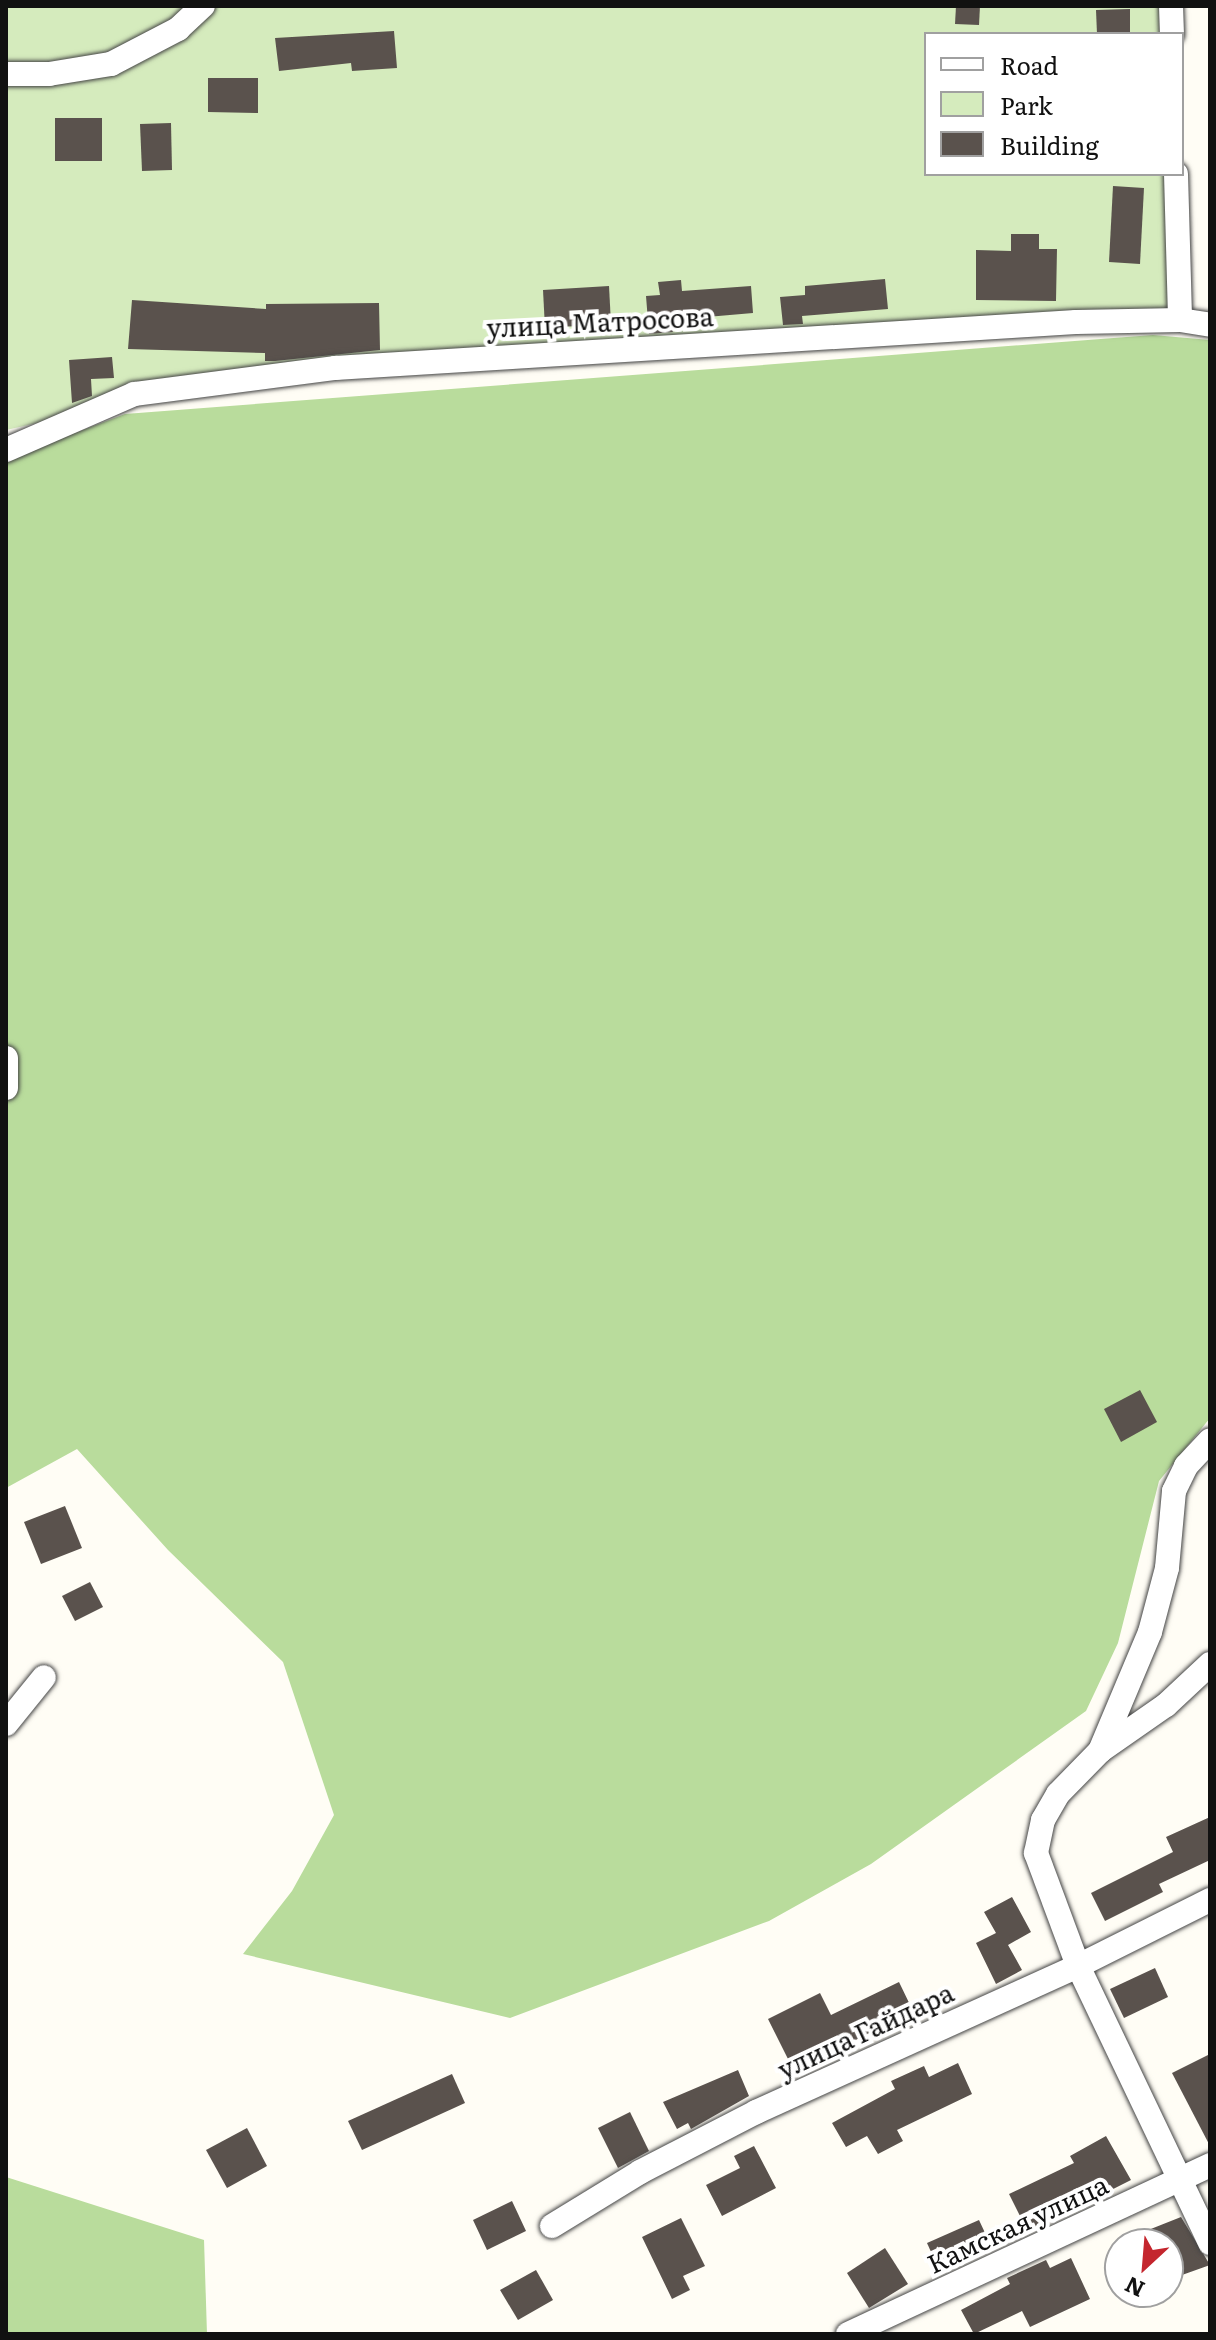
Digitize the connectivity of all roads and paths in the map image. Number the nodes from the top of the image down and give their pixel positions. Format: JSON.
{"nodes":[{"id":1,"x":203,"y":6,"type":"edge"},
{"id":2,"x":1171,"y":6,"type":"edge"},
{"id":3,"x":1172,"y":32,"type":"edge"},
{"id":4,"x":6,"y":74,"type":"edge"},
{"id":5,"x":1176,"y":176,"type":"edge"},
{"id":6,"x":1180,"y":320,"type":"junction"},
{"id":7,"x":1210,"y":325,"type":"edge"},
{"id":8,"x":6,"y":450,"type":"edge"},
{"id":9,"x":6,"y":1058,"type":"edge"},
{"id":10,"x":6,"y":1088,"type":"edge"},
{"id":11,"x":1210,"y":1440,"type":"edge"},
{"id":12,"x":1210,"y":1664,"type":"edge"},
{"id":13,"x":44,"y":1677,"type":"dead end"},
{"id":14,"x":6,"y":1724,"type":"edge"},
{"id":15,"x":1100,"y":1751,"type":"junction"},
{"id":16,"x":1210,"y":1900,"type":"edge"},
{"id":17,"x":1078,"y":1966,"type":"junction"},
{"id":18,"x":1210,"y":2165,"type":"edge"},
{"id":19,"x":1180,"y":2180,"type":"junction"},
{"id":20,"x":552,"y":2226,"type":"dead end"},
{"id":21,"x":1210,"y":2243,"type":"edge"},
{"id":22,"x":848,"y":2334,"type":"edge"}],
"edges":[{"from":1,"to":4,"type":"street"},
{"from":2,"to":3,"type":"street"},
{"from":5,"to":6,"type":"street"},
{"from":6,"to":7,"type":"street","name":"улица Матросова"},
{"from":6,"to":8,"type":"street","name":"улица Матросова"},
{"from":9,"to":10,"type":"street"},
{"from":11,"to":15,"type":"street"},
{"from":12,"to":15,"type":"street"},
{"from":13,"to":14,"type":"street"},
{"from":15,"to":17,"type":"street"},
{"from":16,"to":17,"type":"street","name":"улица Гайдара"},
{"from":17,"to":19,"type":"street"},
{"from":17,"to":20,"type":"street","name":"улица Гайдара"},
{"from":18,"to":19,"type":"street","name":"Камская улица"},
{"from":19,"to":21,"type":"street"},
{"from":19,"to":22,"type":"street","name":"Камская улица"}]}
